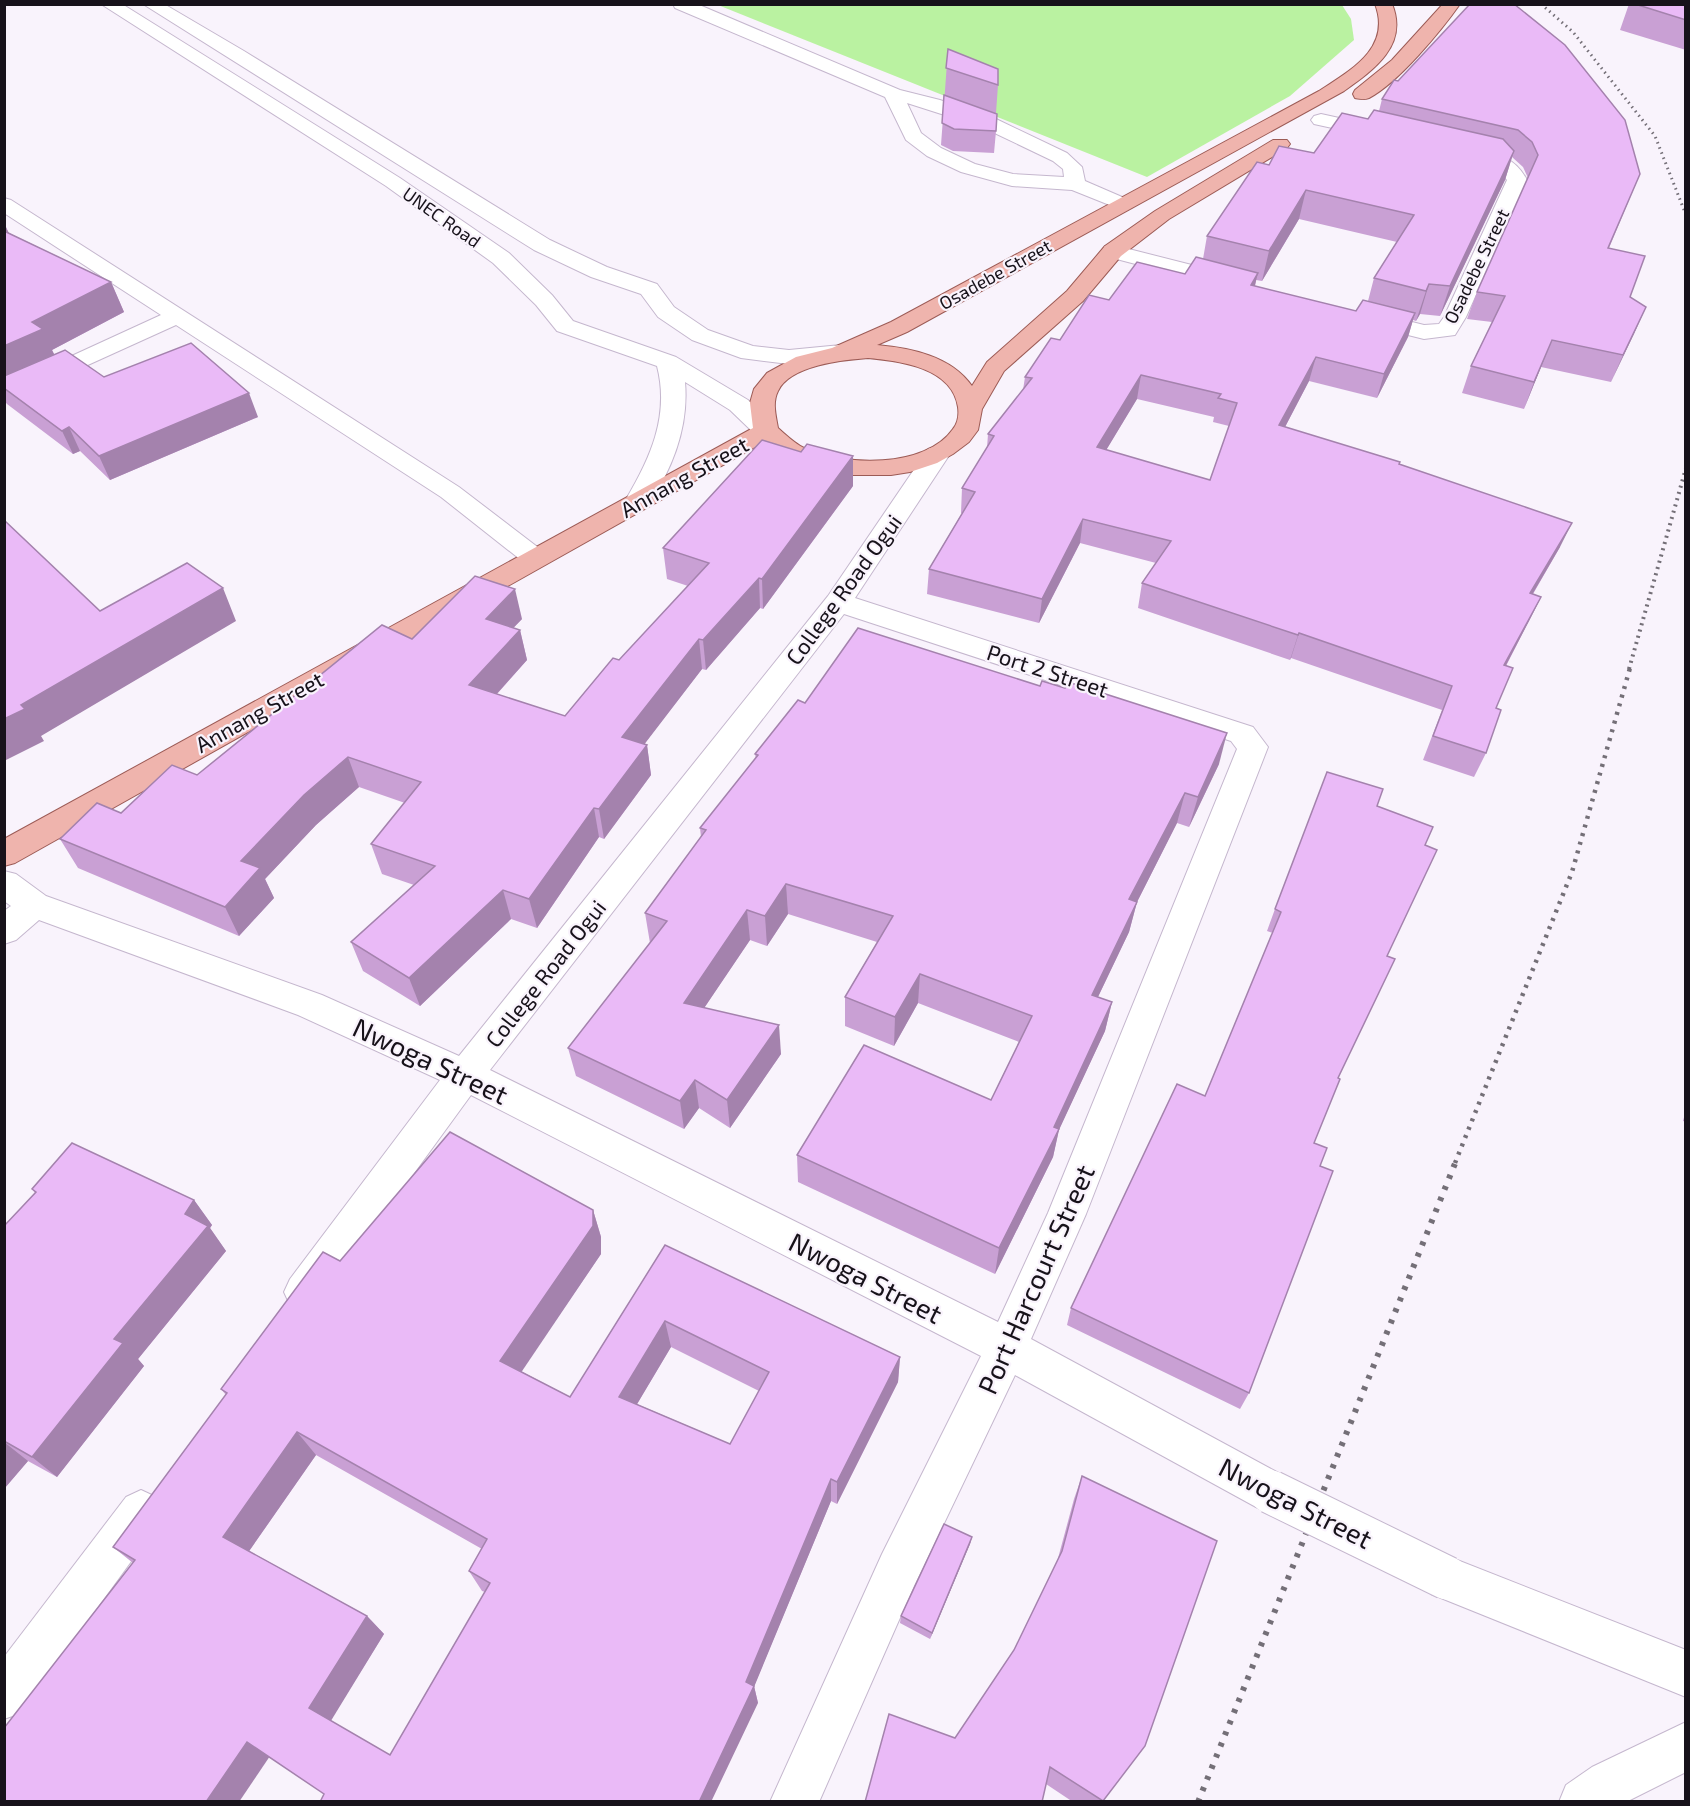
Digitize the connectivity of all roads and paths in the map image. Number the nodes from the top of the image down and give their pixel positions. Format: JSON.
{"nodes":[{"id":1,"x":109,"y":4,"type":"edge"},
{"id":2,"x":152,"y":4,"type":"edge"},
{"id":3,"x":681,"y":4,"type":"edge"},
{"id":4,"x":1452,"y":4,"type":"edge"},
{"id":5,"x":1396,"y":16,"type":"edge"},
{"id":6,"x":1434,"y":27,"type":"junction"},
{"id":7,"x":238,"y":56,"type":"junction"},
{"id":8,"x":205,"y":64,"type":"junction"},
{"id":9,"x":893,"y":94,"type":"junction"},
{"id":10,"x":1321,"y":120,"type":"junction"},
{"id":11,"x":1393,"y":136,"type":"edge"},
{"id":12,"x":1450,"y":148,"type":"edge"},
{"id":13,"x":1076,"y":184,"type":"junction"},
{"id":14,"x":4,"y":204,"type":"edge"},
{"id":15,"x":1122,"y":204,"type":"junction"},
{"id":16,"x":1113,"y":250,"type":"junction"},
{"id":17,"x":1251,"y":287,"type":"edge"},
{"id":18,"x":1343,"y":311,"type":"edge"},
{"id":19,"x":179,"y":315,"type":"junction"},
{"id":20,"x":841,"y":352,"type":"junction"},
{"id":21,"x":668,"y":362,"type":"junction"},
{"id":22,"x":4,"y":396,"type":"edge"},
{"id":23,"x":971,"y":408,"type":"junction"},
{"id":24,"x":766,"y":431,"type":"junction"},
{"id":25,"x":937,"y":454,"type":"junction"},
{"id":26,"x":638,"y":501,"type":"junction"},
{"id":27,"x":535,"y":558,"type":"junction"},
{"id":28,"x":838,"y":602,"type":"junction"},
{"id":29,"x":1253,"y":747,"type":"joint"},
{"id":30,"x":4,"y":854,"type":"edge"},
{"id":31,"x":4,"y":883,"type":"edge"},
{"id":32,"x":34,"y":905,"type":"junction"},
{"id":33,"x":4,"y":931,"type":"edge"},
{"id":34,"x":465,"y":1075,"type":"junction"},
{"id":35,"x":281,"y":1323,"type":"edge"},
{"id":36,"x":1007,"y":1348,"type":"junction"},
{"id":37,"x":160,"y":1486,"type":"edge"},
{"id":38,"x":1686,"y":1674,"type":"edge"},
{"id":39,"x":4,"y":1696,"type":"edge"},
{"id":40,"x":1686,"y":1746,"type":"edge"},
{"id":41,"x":794,"y":1802,"type":"edge"},
{"id":42,"x":1583,"y":1802,"type":"edge"}],
"edges":[{"from":1,"to":8,"type":"street","name":"UNEC Road"},
{"from":2,"to":7,"type":"street","name":"UNEC Road"},
{"from":3,"to":9,"type":"street"},
{"from":4,"to":6,"type":"main road"},
{"from":5,"to":6,"type":"main road"},
{"from":5,"to":15,"type":"main road","name":"Osadebe Street"},
{"from":6,"to":10,"type":"main road"},
{"from":7,"to":8,"type":"street"},
{"from":7,"to":20,"type":"street","name":"UNEC Road"},
{"from":8,"to":21,"type":"street","name":"UNEC Road"},
{"from":9,"to":13,"type":"street"},
{"from":9,"to":13,"type":"street"},
{"from":10,"to":11,"type":"street"},
{"from":10,"to":16,"type":"main road"},
{"from":12,"to":18,"type":"street","name":"Osadebe Street"},
{"from":13,"to":15,"type":"street"},
{"from":14,"to":19,"type":"street"},
{"from":15,"to":20,"type":"main road","name":"Osadebe Street"},
{"from":16,"to":17,"type":"street"},
{"from":16,"to":23,"type":"main road"},
{"from":19,"to":22,"type":"street"},
{"from":19,"to":27,"type":"street"},
{"from":20,"to":23,"type":"main road"},
{"from":20,"to":24,"type":"main road"},
{"from":21,"to":24,"type":"street","name":"UNEC Road"},
{"from":21,"to":26,"type":"street"},
{"from":23,"to":25,"type":"main road"},
{"from":24,"to":25,"type":"main road"},
{"from":24,"to":26,"type":"main road","name":"Annang Street"},
{"from":25,"to":28,"type":"street","name":"College Road Ogui"},
{"from":26,"to":27,"type":"main road","name":"Annang Street"},
{"from":27,"to":30,"type":"main road","name":"Annang Street"},
{"from":28,"to":29,"type":"street","name":"Port 2 Street"},
{"from":28,"to":34,"type":"street","name":"College Road Ogui"},
{"from":29,"to":36,"type":"street","name":"Port Harcourt Street"},
{"from":31,"to":32,"type":"street","name":"Nwoga Street"},
{"from":32,"to":33,"type":"street"},
{"from":32,"to":34,"type":"street","name":"Nwoga Street"},
{"from":34,"to":35,"type":"street","name":"College Road Ogui"},
{"from":34,"to":36,"type":"street","name":"Nwoga Street"},
{"from":36,"to":38,"type":"street","name":"Nwoga Street","bridge":true},
{"from":36,"to":41,"type":"street","name":"Port Harcourt Street"},
{"from":37,"to":39,"type":"street"},
{"from":40,"to":42,"type":"street"}]}
